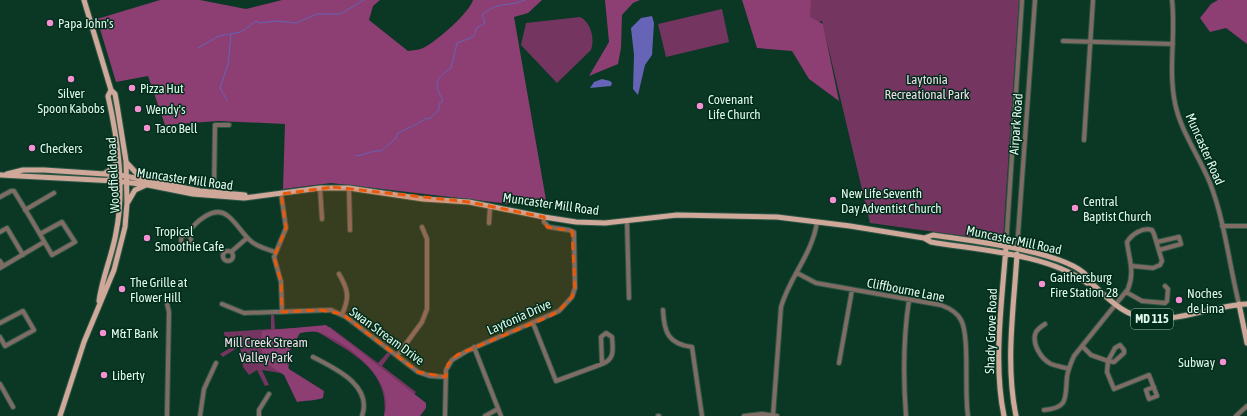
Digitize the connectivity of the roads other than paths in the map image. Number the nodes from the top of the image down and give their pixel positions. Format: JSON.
{"nodes":[{"id":1,"x":84,"y":0,"type":"edge"},
{"id":2,"x":1022,"y":0,"type":"edge"},
{"id":3,"x":1035,"y":0,"type":"edge"},
{"id":4,"x":1093,"y":0,"type":"edge"},
{"id":5,"x":1172,"y":0,"type":"edge"},
{"id":6,"x":1063,"y":42,"type":"dead end"},
{"id":7,"x":1091,"y":43,"type":"junction"},
{"id":8,"x":1173,"y":44,"type":"junction"},
{"id":9,"x":111,"y":90,"type":"junction"},
{"id":10,"x":229,"y":125,"type":"dead end"},
{"id":11,"x":1084,"y":140,"type":"dead end"},
{"id":12,"x":119,"y":156,"type":"junction"},
{"id":13,"x":126,"y":161,"type":"junction"},
{"id":14,"x":103,"y":173,"type":"junction"},
{"id":15,"x":1,"y":175,"type":"edge"},
{"id":16,"x":120,"y":175,"type":"junction"},
{"id":17,"x":126,"y":176,"type":"junction"},
{"id":18,"x":140,"y":178,"type":"junction"},
{"id":19,"x":108,"y":180,"type":"junction"},
{"id":20,"x":120,"y":182,"type":"junction"},
{"id":21,"x":127,"y":182,"type":"junction"},
{"id":22,"x":148,"y":185,"type":"junction"},
{"id":23,"x":320,"y":188,"type":"junction"},
{"id":24,"x":350,"y":188,"type":"junction"},
{"id":25,"x":214,"y":192,"type":"junction"},
{"id":26,"x":54,"y":193,"type":"dead end"},
{"id":27,"x":281,"y":194,"type":"junction"},
{"id":28,"x":120,"y":196,"type":"junction"},
{"id":29,"x":246,"y":196,"type":"junction"},
{"id":30,"x":0,"y":197,"type":"edge"},
{"id":31,"x":127,"y":203,"type":"junction"},
{"id":32,"x":490,"y":206,"type":"junction"},
{"id":33,"x":25,"y":210,"type":"junction"},
{"id":34,"x":544,"y":217,"type":"junction"},
{"id":35,"x":322,"y":219,"type":"dead end"},
{"id":36,"x":627,"y":222,"type":"junction"},
{"id":37,"x":817,"y":222,"type":"junction"},
{"id":38,"x":489,"y":223,"type":"dead end"},
{"id":39,"x":1222,"y":226,"type":"junction"},
{"id":40,"x":1247,"y":226,"type":"edge"},
{"id":41,"x":422,"y":227,"type":"dead end"},
{"id":42,"x":350,"y":230,"type":"dead end"},
{"id":43,"x":0,"y":232,"type":"edge"},
{"id":44,"x":40,"y":234,"type":"junction"},
{"id":45,"x":187,"y":235,"type":"dead end"},
{"id":46,"x":247,"y":238,"type":"junction"},
{"id":47,"x":924,"y":238,"type":"junction"},
{"id":48,"x":44,"y":242,"type":"junction"},
{"id":49,"x":1157,"y":242,"type":"junction"},
{"id":50,"x":1006,"y":247,"type":"junction"},
{"id":51,"x":1018,"y":249,"type":"junction"},
{"id":52,"x":1158,"y":250,"type":"junction"},
{"id":53,"x":231,"y":252,"type":"dead end"},
{"id":54,"x":275,"y":252,"type":"junction"},
{"id":55,"x":1006,"y":254,"type":"junction"},
{"id":56,"x":23,"y":255,"type":"junction"},
{"id":57,"x":1017,"y":257,"type":"junction"},
{"id":58,"x":0,"y":261,"type":"edge"},
{"id":59,"x":1132,"y":266,"type":"junction"},
{"id":60,"x":2,"y":267,"type":"edge"},
{"id":61,"x":796,"y":273,"type":"junction"},
{"id":62,"x":339,"y":274,"type":"dead end"},
{"id":63,"x":1092,"y":283,"type":"junction"},
{"id":64,"x":1165,"y":286,"type":"dead end"},
{"id":65,"x":852,"y":290,"type":"junction"},
{"id":66,"x":1126,"y":292,"type":"junction"},
{"id":67,"x":629,"y":298,"type":"dead end"},
{"id":68,"x":166,"y":299,"type":"dead end"},
{"id":69,"x":909,"y":300,"type":"junction"},
{"id":70,"x":98,"y":304,"type":"junction"},
{"id":71,"x":222,"y":304,"type":"dead end"},
{"id":72,"x":1238,"y":304,"type":"junction"},
{"id":73,"x":1247,"y":304,"type":"edge"},
{"id":74,"x":1116,"y":305,"type":"junction"},
{"id":75,"x":663,"y":310,"type":"dead end"},
{"id":76,"x":282,"y":312,"type":"junction"},
{"id":77,"x":342,"y":314,"type":"junction"},
{"id":78,"x":0,"y":323,"type":"edge"},
{"id":79,"x":533,"y":323,"type":"junction"},
{"id":80,"x":1045,"y":324,"type":"dead end"},
{"id":81,"x":0,"y":337,"type":"edge"},
{"id":82,"x":1247,"y":343,"type":"edge"},
{"id":83,"x":1082,"y":346,"type":"junction"},
{"id":84,"x":474,"y":347,"type":"junction"},
{"id":85,"x":397,"y":356,"type":"junction"},
{"id":86,"x":313,"y":357,"type":"dead end"},
{"id":87,"x":1108,"y":361,"type":"junction"},
{"id":88,"x":216,"y":363,"type":"dead end"},
{"id":89,"x":839,"y":363,"type":"dead end"},
{"id":90,"x":602,"y":364,"type":"junction"},
{"id":91,"x":1069,"y":369,"type":"junction"},
{"id":92,"x":446,"y":377,"type":"junction"},
{"id":93,"x":0,"y":384,"type":"edge"},
{"id":94,"x":1154,"y":387,"type":"dead end"},
{"id":95,"x":6,"y":394,"type":"junction"},
{"id":96,"x":269,"y":394,"type":"dead end"},
{"id":97,"x":0,"y":398,"type":"edge"},
{"id":98,"x":1247,"y":406,"type":"edge"},
{"id":99,"x":13,"y":407,"type":"dead end"},
{"id":100,"x":498,"y":409,"type":"junction"},
{"id":101,"x":1044,"y":410,"type":"dead end"},
{"id":102,"x":60,"y":416,"type":"edge"},
{"id":103,"x":167,"y":416,"type":"edge"},
{"id":104,"x":200,"y":416,"type":"edge"},
{"id":105,"x":259,"y":416,"type":"edge"},
{"id":106,"x":362,"y":416,"type":"edge"},
{"id":107,"x":446,"y":416,"type":"edge"},
{"id":108,"x":485,"y":416,"type":"edge"},
{"id":109,"x":501,"y":416,"type":"edge"},
{"id":110,"x":702,"y":416,"type":"edge"},
{"id":111,"x":744,"y":416,"type":"edge"},
{"id":112,"x":774,"y":416,"type":"edge"},
{"id":113,"x":906,"y":416,"type":"edge"},
{"id":114,"x":968,"y":416,"type":"edge"},
{"id":115,"x":1004,"y":416,"type":"edge"},
{"id":116,"x":1016,"y":416,"type":"edge"},
{"id":117,"x":1236,"y":416,"type":"edge"}],
"edges":[{"from":1,"to":9,"type":"main road","name":"Woodfield Road"},
{"from":2,"to":50,"type":"street","name":"Airpark Road"},
{"from":3,"to":51,"type":"street","name":"Airpark Road"},
{"from":4,"to":7,"type":"street"},
{"from":5,"to":8,"type":"street","name":"Muncaster Road"},
{"from":6,"to":7,"type":"street"},
{"from":7,"to":8,"type":"street"},
{"from":7,"to":11,"type":"street"},
{"from":8,"to":39,"type":"street","name":"Muncaster Road"},
{"from":9,"to":12,"type":"main road","name":"Woodfield Road"},
{"from":9,"to":13,"type":"main road","name":"Woodfield Road"},
{"from":10,"to":25,"type":"street"},
{"from":12,"to":14,"type":"main road"},
{"from":12,"to":16,"type":"main road","name":"Woodfield Road"},
{"from":13,"to":17,"type":"main road","name":"Woodfield Road"},
{"from":13,"to":18,"type":"main road"},
{"from":14,"to":15,"type":"main road","name":"Muncaster Mill Road"},
{"from":14,"to":16,"type":"main road","name":"Muncaster Mill Road"},
{"from":15,"to":19,"type":"main road","name":"Muncaster Mill Road"},
{"from":16,"to":17,"type":"main road","name":"Muncaster Mill Road","number":"MD 115"},
{"from":16,"to":20,"type":"main road","name":"Woodfield Road"},
{"from":17,"to":18,"type":"main road","name":"Muncaster Mill Road","number":"MD 115"},
{"from":17,"to":21,"type":"main road","name":"Woodfield Road"},
{"from":18,"to":25,"type":"main road","name":"Muncaster Mill Road","number":"MD 115"},
{"from":19,"to":20,"type":"main road","name":"Muncaster Mill Road"},
{"from":19,"to":28,"type":"main road"},
{"from":20,"to":21,"type":"main road","name":"Muncaster Mill Road","number":"MD 115"},
{"from":20,"to":28,"type":"main road","name":"Woodfield Road"},
{"from":21,"to":22,"type":"main road","name":"Muncaster Mill Road","number":"MD 115"},
{"from":21,"to":31,"type":"main road","name":"Woodfield Road"},
{"from":22,"to":29,"type":"main road","name":"Muncaster Mill Road","number":"MD 115"},
{"from":22,"to":31,"type":"main road"},
{"from":23,"to":24,"type":"main road","name":"Muncaster Mill Road","number":"MD 115"},
{"from":23,"to":27,"type":"main road","name":"Muncaster Mill Road","number":"MD 115"},
{"from":23,"to":35,"type":"street"},
{"from":24,"to":32,"type":"main road","name":"Muncaster Mill Road","number":"MD 115"},
{"from":24,"to":42,"type":"street"},
{"from":25,"to":29,"type":"main road","name":"Muncaster Mill Road","number":"MD 115"},
{"from":26,"to":33,"type":"street"},
{"from":27,"to":29,"type":"main road","name":"Muncaster Mill Road","number":"MD 115"},
{"from":27,"to":54,"type":"street"},
{"from":28,"to":70,"type":"main road","name":"Woodfield Road"},
{"from":30,"to":33,"type":"street"},
{"from":31,"to":70,"type":"main road","name":"Woodfield Road"},
{"from":32,"to":34,"type":"main road","name":"Muncaster Mill Road","number":"MD 115"},
{"from":32,"to":38,"type":"street"},
{"from":33,"to":44,"type":"street"},
{"from":34,"to":36,"type":"main road","name":"Muncaster Mill Road","number":"MD 115"},
{"from":34,"to":79,"type":"street","name":"Laytonia Drive"},
{"from":36,"to":37,"type":"main road","name":"Muncaster Mill Road","number":"MD 115"},
{"from":36,"to":67,"type":"street"},
{"from":37,"to":47,"type":"main road","name":"Muncaster Mill Road","number":"MD 115"},
{"from":37,"to":61,"type":"street"},
{"from":39,"to":40,"type":"street"},
{"from":39,"to":72,"type":"street","name":"Muncaster Road"},
{"from":41,"to":85,"type":"street"},
{"from":43,"to":56,"type":"street"},
{"from":44,"to":48,"type":"street"},
{"from":44,"to":48,"type":"street"},
{"from":45,"to":46,"type":"street"},
{"from":46,"to":53,"type":"street"},
{"from":46,"to":54,"type":"street"},
{"from":47,"to":50,"type":"main road","name":"Muncaster Mill Road","number":"MD 115"},
{"from":47,"to":55,"type":"main road","name":"Muncaster Mill Road","number":"MD 115"},
{"from":48,"to":56,"type":"street"},
{"from":49,"to":52,"type":"street"},
{"from":49,"to":52,"type":"street"},
{"from":49,"to":59,"type":"street"},
{"from":50,"to":51,"type":"main road","name":"Muncaster Mill Road","number":"MD 115"},
{"from":50,"to":55,"type":"main road","name":"Shady Grove Road"},
{"from":51,"to":57,"type":"main road","name":"Shady Grove Road"},
{"from":51,"to":63,"type":"main road","name":"Muncaster Mill Road","number":"MD 115"},
{"from":52,"to":59,"type":"street"},
{"from":54,"to":76,"type":"street"},
{"from":55,"to":57,"type":"main road","name":"Muncaster Mill Road","number":"MD 115"},
{"from":55,"to":115,"type":"main road","name":"Shady Grove Road"},
{"from":56,"to":60,"type":"street"},
{"from":57,"to":63,"type":"main road","name":"Muncaster Mill Road","number":"MD 115"},
{"from":57,"to":116,"type":"main road","name":"Shady Grove Road"},
{"from":58,"to":60,"type":"street"},
{"from":59,"to":66,"type":"street"},
{"from":61,"to":65,"type":"street","name":"Cliffbourne Lane"},
{"from":61,"to":112,"type":"street"},
{"from":62,"to":77,"type":"street"},
{"from":63,"to":74,"type":"main road","name":"Muncaster Mill Road","number":"MD 115"},
{"from":64,"to":66,"type":"street"},
{"from":65,"to":69,"type":"street","name":"Cliffbourne Lane"},
{"from":65,"to":89,"type":"street"},
{"from":66,"to":74,"type":"street"},
{"from":68,"to":103,"type":"street"},
{"from":69,"to":113,"type":"street"},
{"from":69,"to":114,"type":"street","name":"Cliffbourne Lane"},
{"from":70,"to":102,"type":"main road","name":"Woodfield Road"},
{"from":71,"to":76,"type":"street","name":"Swan Stream Drive"},
{"from":72,"to":73,"type":"main road","name":"Muncaster Mill Road","number":"MD 115"},
{"from":72,"to":74,"type":"main road","name":"Muncaster Mill Road","number":"MD 115"},
{"from":72,"to":82,"type":"main road"},
{"from":74,"to":83,"type":"street"},
{"from":75,"to":110,"type":"street"},
{"from":76,"to":77,"type":"street","name":"Swan Stream Drive"},
{"from":77,"to":85,"type":"street","name":"Swan Stream Drive"},
{"from":78,"to":81,"type":"street"},
{"from":79,"to":84,"type":"street","name":"Laytonia Drive"},
{"from":79,"to":90,"type":"street"},
{"from":80,"to":91,"type":"street"},
{"from":83,"to":87,"type":"street"},
{"from":83,"to":91,"type":"street"},
{"from":84,"to":92,"type":"street","name":"Laytonia Drive"},
{"from":84,"to":100,"type":"street"},
{"from":85,"to":92,"type":"street","name":"Swan Stream Drive"},
{"from":86,"to":106,"type":"street"},
{"from":87,"to":87,"type":"street"},
{"from":87,"to":94,"type":"street"},
{"from":88,"to":104,"type":"street"},
{"from":90,"to":90,"type":"street"},
{"from":91,"to":101,"type":"street"},
{"from":92,"to":107,"type":"street","name":"Laytonia Drive"},
{"from":93,"to":95,"type":"street"},
{"from":95,"to":97,"type":"street"},
{"from":95,"to":99,"type":"street"},
{"from":96,"to":105,"type":"street"},
{"from":98,"to":117,"type":"street"},
{"from":100,"to":108,"type":"street"},
{"from":100,"to":109,"type":"street"},
{"from":111,"to":112,"type":"street"}]}
